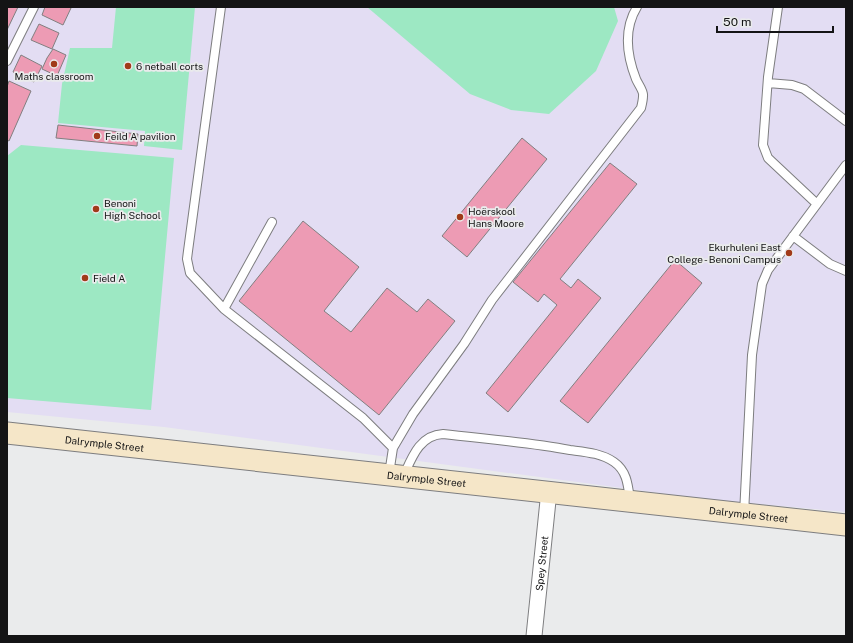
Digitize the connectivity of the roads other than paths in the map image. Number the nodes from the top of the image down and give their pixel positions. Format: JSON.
{"nodes":[{"id":1,"x":34,"y":7,"type":"edge"},
{"id":2,"x":221,"y":7,"type":"edge"},
{"id":3,"x":637,"y":7,"type":"edge"},
{"id":4,"x":778,"y":7,"type":"edge"},
{"id":5,"x":7,"y":61,"type":"edge"},
{"id":6,"x":768,"y":83,"type":"junction"},
{"id":7,"x":846,"y":121,"type":"edge"},
{"id":8,"x":846,"y":165,"type":"edge"},
{"id":9,"x":817,"y":204,"type":"junction"},
{"id":10,"x":272,"y":222,"type":"dead end"},
{"id":11,"x":793,"y":236,"type":"junction"},
{"id":12,"x":846,"y":271,"type":"edge"},
{"id":13,"x":224,"y":309,"type":"junction"},
{"id":14,"x":7,"y":433,"type":"edge"},
{"id":15,"x":393,"y":448,"type":"junction"},
{"id":16,"x":396,"y":475,"type":"junction"},
{"id":17,"x":549,"y":492,"type":"junction"},
{"id":18,"x":630,"y":501,"type":"junction"},
{"id":19,"x":744,"y":514,"type":"junction"},
{"id":20,"x":846,"y":525,"type":"edge"},
{"id":21,"x":534,"y":636,"type":"edge"}],
"edges":[{"from":1,"to":5,"type":"lane"},
{"from":2,"to":13,"type":"lane"},
{"from":3,"to":15,"type":"lane"},
{"from":4,"to":6,"type":"lane"},
{"from":6,"to":7,"type":"lane"},
{"from":6,"to":9,"type":"lane"},
{"from":8,"to":9,"type":"lane"},
{"from":9,"to":11,"type":"lane"},
{"from":10,"to":13,"type":"lane"},
{"from":11,"to":12,"type":"lane"},
{"from":11,"to":19,"type":"lane"},
{"from":13,"to":15,"type":"lane"},
{"from":14,"to":16,"type":"street","name":"Dalrymple Street"},
{"from":15,"to":16,"type":"lane"},
{"from":16,"to":17,"type":"street","name":"Dalrymple Street"},
{"from":16,"to":18,"type":"lane"},
{"from":17,"to":18,"type":"street","name":"Dalrymple Street"},
{"from":17,"to":21,"type":"street","name":"Spey Street"},
{"from":18,"to":19,"type":"street","name":"Dalrymple Street"},
{"from":19,"to":20,"type":"street","name":"Dalrymple Street"}]}
